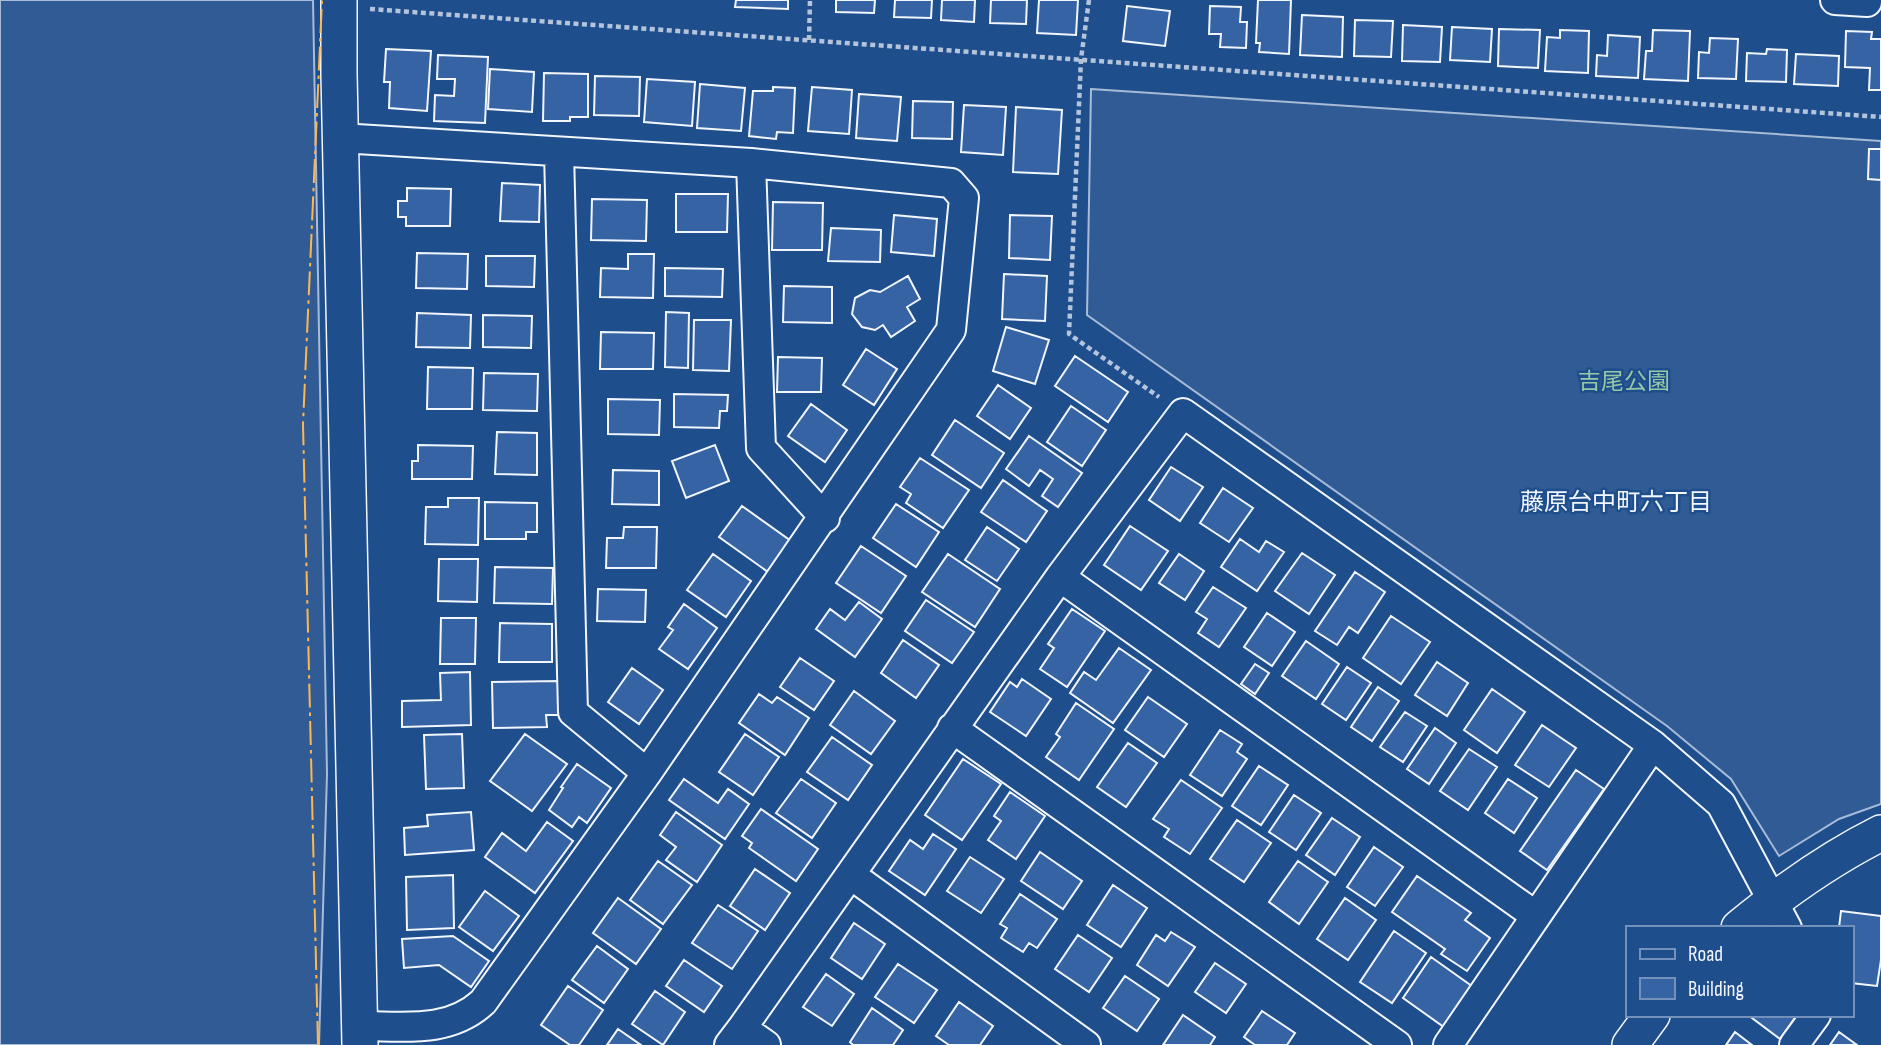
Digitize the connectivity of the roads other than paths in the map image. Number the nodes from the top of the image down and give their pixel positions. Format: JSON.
{"nodes":[{"id":1,"x":1835,"y":0,"type":"edge"},
{"id":2,"x":1867,"y":0,"type":"edge"},
{"id":3,"x":339,"y":4,"type":"edge"},
{"id":4,"x":340,"y":138,"type":"junction"},
{"id":5,"x":559,"y":152,"type":"junction"},
{"id":6,"x":751,"y":163,"type":"junction"},
{"id":7,"x":825,"y":518,"type":"junction"},
{"id":8,"x":1060,"y":577,"type":"junction"},
{"id":9,"x":952,"y":728,"type":"junction"},
{"id":10,"x":1653,"y":745,"type":"junction"},
{"id":11,"x":647,"y":773,"type":"junction"},
{"id":12,"x":1881,"y":833,"type":"edge"},
{"id":13,"x":850,"y":875,"type":"junction"},
{"id":14,"x":1780,"y":914,"type":"edge"},
{"id":15,"x":1536,"y":916,"type":"junction"},
{"id":16,"x":1745,"y":926,"type":"edge"},
{"id":17,"x":1651,"y":1017,"type":"edge"},
{"id":18,"x":1815,"y":1017,"type":"edge"},
{"id":19,"x":360,"y":1036,"type":"edge"},
{"id":20,"x":735,"y":1036,"type":"edge"},
{"id":21,"x":766,"y":1045,"type":"edge"},
{"id":22,"x":1086,"y":1045,"type":"edge"},
{"id":23,"x":1397,"y":1045,"type":"edge"},
{"id":24,"x":1448,"y":1045,"type":"edge"},
{"id":25,"x":1630,"y":1045,"type":"edge"},
{"id":26,"x":1794,"y":1045,"type":"edge"}],
"edges":[{"from":1,"to":2,"type":"street"},
{"from":3,"to":4,"type":"street"},
{"from":4,"to":5,"type":"street"},
{"from":4,"to":19,"type":"street"},
{"from":5,"to":6,"type":"street"},
{"from":5,"to":11,"type":"street"},
{"from":6,"to":7,"type":"street"},
{"from":6,"to":7,"type":"street"},
{"from":7,"to":11,"type":"street"},
{"from":8,"to":9,"type":"street"},
{"from":8,"to":10,"type":"street"},
{"from":8,"to":15,"type":"street"},
{"from":9,"to":13,"type":"street"},
{"from":9,"to":23,"type":"street"},
{"from":10,"to":14,"type":"street"},
{"from":10,"to":15,"type":"street"},
{"from":11,"to":19,"type":"street"},
{"from":12,"to":14,"type":"street"},
{"from":13,"to":20,"type":"street"},
{"from":13,"to":22,"type":"street"},
{"from":14,"to":16,"type":"street"},
{"from":15,"to":24,"type":"street"},
{"from":17,"to":25,"type":"street"},
{"from":18,"to":26,"type":"street"},
{"from":20,"to":21,"type":"street"}]}
